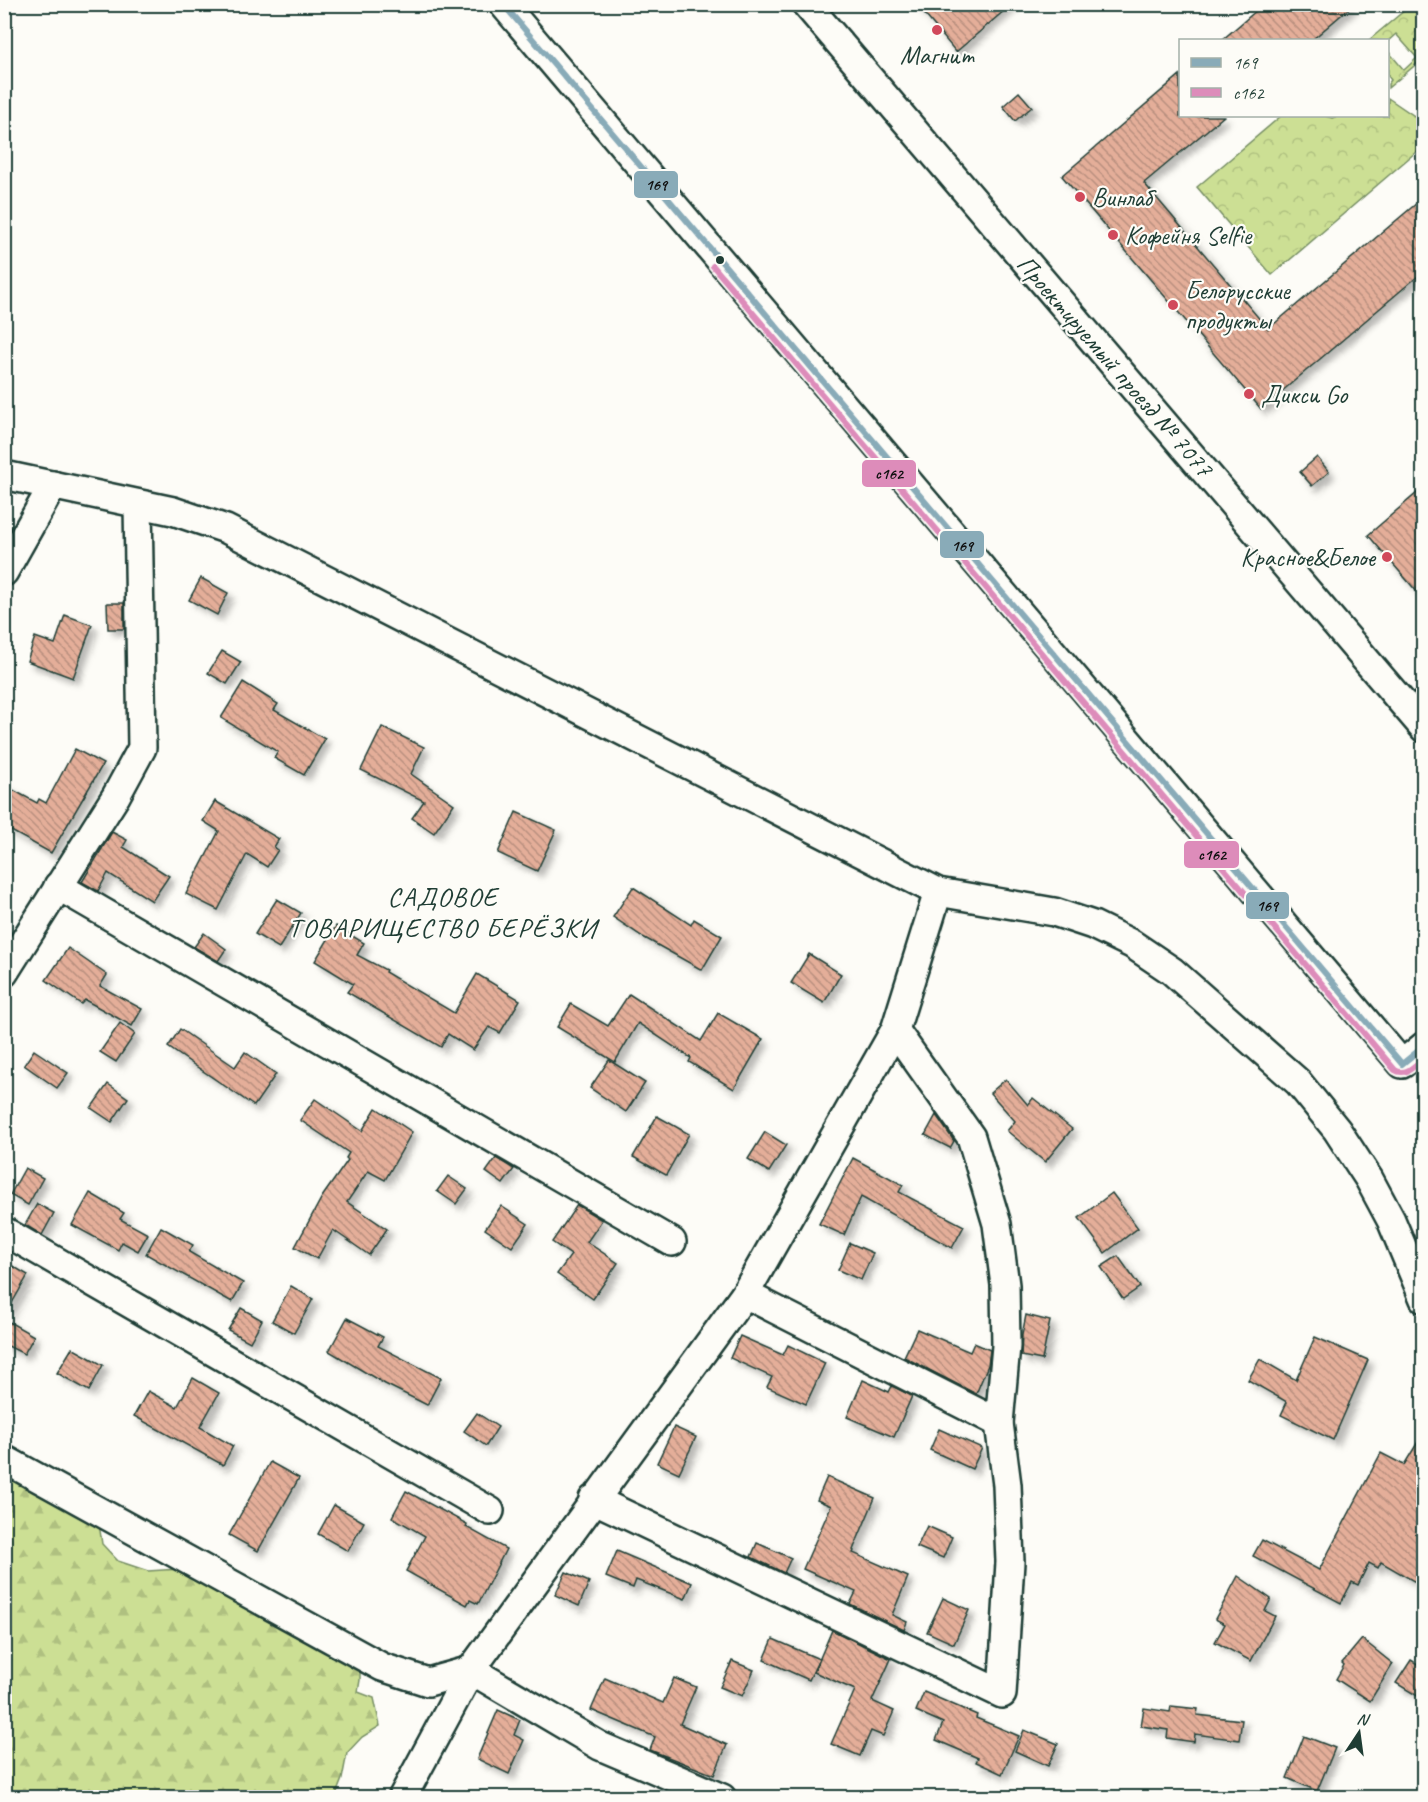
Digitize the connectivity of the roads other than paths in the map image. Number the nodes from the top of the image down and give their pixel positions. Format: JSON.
{"nodes":[{"id":1,"x":503,"y":4,"type":"edge"},
{"id":2,"x":806,"y":4,"type":"edge"},
{"id":3,"x":4,"y":475,"type":"edge"},
{"id":4,"x":53,"y":486,"type":"junction"},
{"id":5,"x":138,"y":504,"type":"junction"},
{"id":6,"x":4,"y":572,"type":"edge"},
{"id":7,"x":1424,"y":728,"type":"edge"},
{"id":8,"x":58,"y":886,"type":"junction"},
{"id":9,"x":938,"y":892,"type":"junction"},
{"id":10,"x":4,"y":973,"type":"edge"},
{"id":11,"x":895,"y":1030,"type":"junction"},
{"id":12,"x":1424,"y":1046,"type":"edge"},
{"id":13,"x":4,"y":1231,"type":"edge"},
{"id":14,"x":672,"y":1242,"type":"dead end"},
{"id":15,"x":745,"y":1294,"type":"junction"},
{"id":16,"x":1424,"y":1299,"type":"edge"},
{"id":17,"x":999,"y":1422,"type":"junction"},
{"id":18,"x":4,"y":1459,"type":"edge"},
{"id":19,"x":593,"y":1499,"type":"junction"},
{"id":20,"x":490,"y":1511,"type":"dead end"},
{"id":21,"x":471,"y":1670,"type":"junction"},
{"id":22,"x":402,"y":1797,"type":"edge"},
{"id":23,"x":722,"y":1797,"type":"edge"}],
"edges":[{"from":1,"to":12,"type":"street"},
{"from":2,"to":7,"type":"street","name":"Проектируемый проезд № 7077"},
{"from":3,"to":4,"type":"street"},
{"from":4,"to":5,"type":"street"},
{"from":4,"to":6,"type":"street"},
{"from":5,"to":8,"type":"street"},
{"from":5,"to":9,"type":"street"},
{"from":8,"to":10,"type":"street"},
{"from":8,"to":14,"type":"street"},
{"from":9,"to":11,"type":"street"},
{"from":9,"to":16,"type":"street"},
{"from":11,"to":15,"type":"street"},
{"from":11,"to":17,"type":"street"},
{"from":13,"to":20,"type":"street"},
{"from":15,"to":17,"type":"street"},
{"from":15,"to":19,"type":"street"},
{"from":17,"to":19,"type":"street"},
{"from":18,"to":21,"type":"street"},
{"from":19,"to":21,"type":"street"},
{"from":21,"to":22,"type":"street"},
{"from":21,"to":23,"type":"street"}]}
